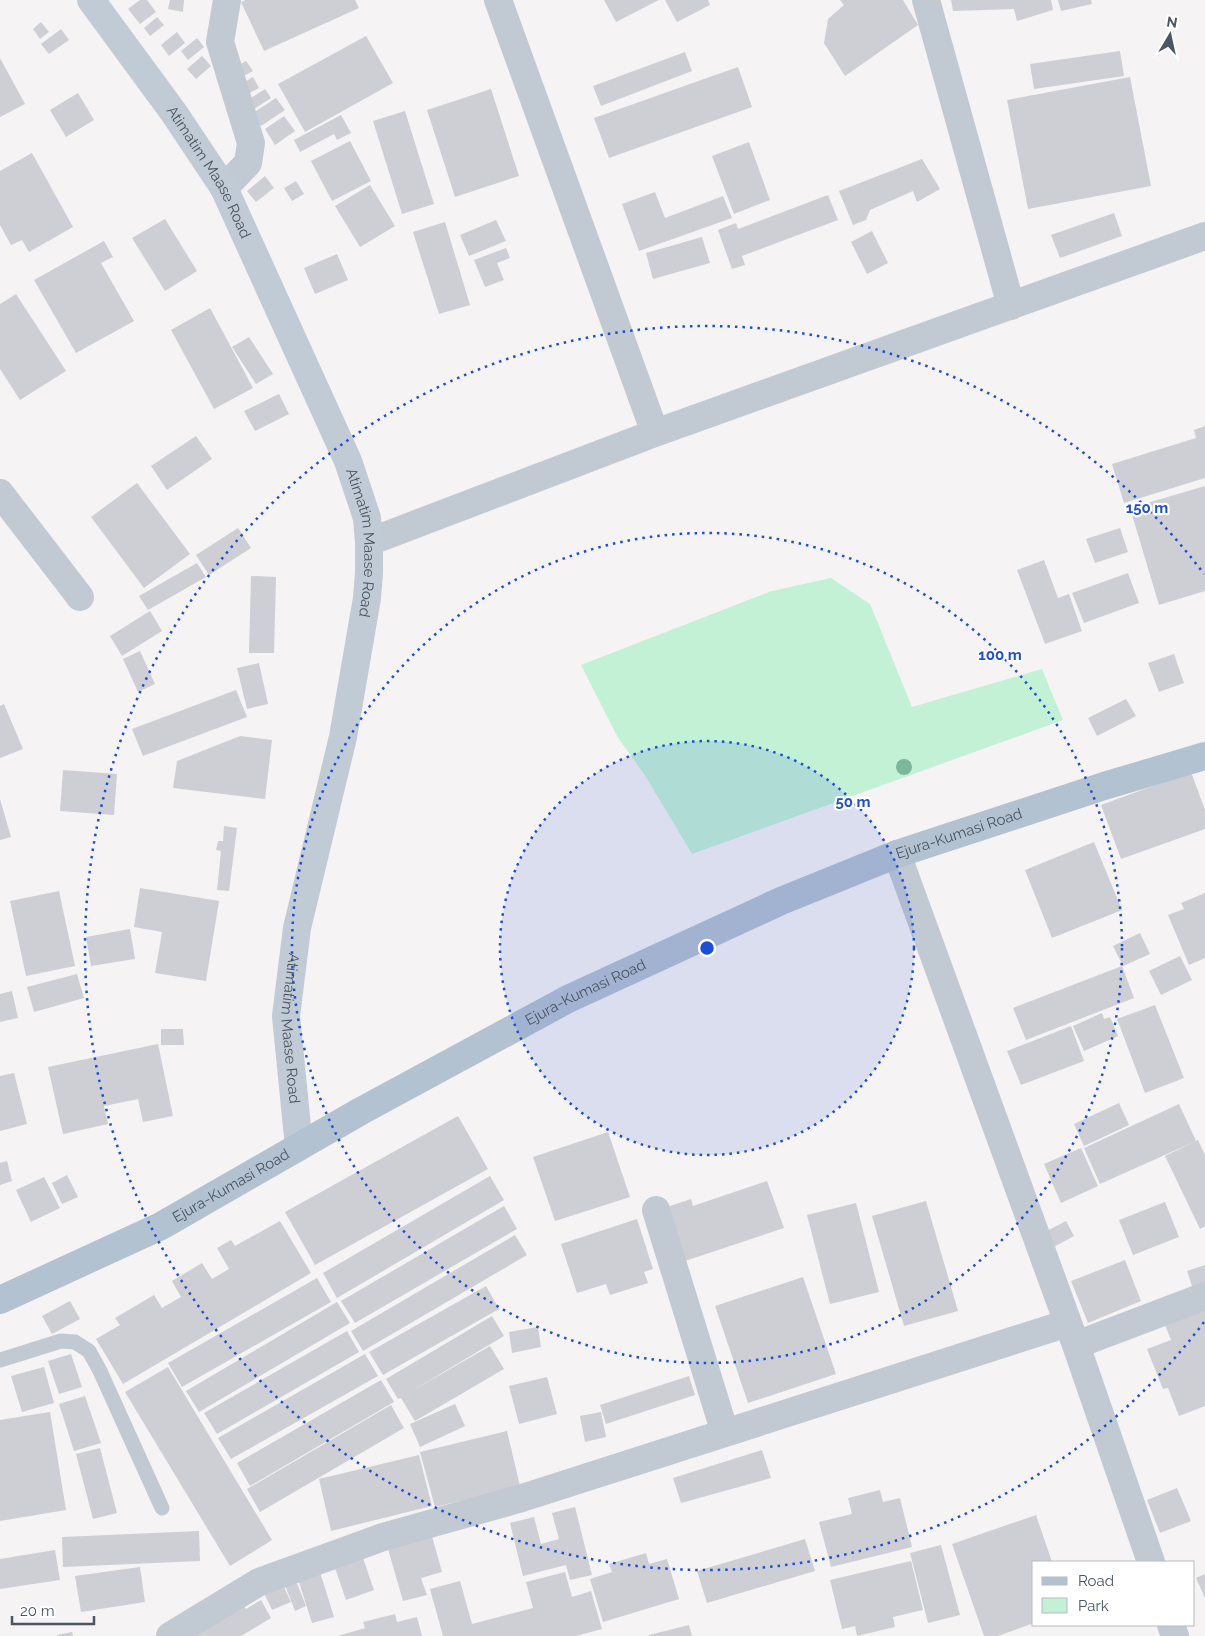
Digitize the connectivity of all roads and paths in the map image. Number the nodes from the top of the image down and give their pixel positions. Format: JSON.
{"nodes":[{"id":1,"x":91,"y":0,"type":"edge"},
{"id":2,"x":227,"y":0,"type":"edge"},
{"id":3,"x":498,"y":0,"type":"edge"},
{"id":4,"x":926,"y":0,"type":"edge"},
{"id":5,"x":224,"y":188,"type":"junction"},
{"id":6,"x":1205,"y":236,"type":"edge"},
{"id":7,"x":1011,"y":306,"type":"junction"},
{"id":8,"x":655,"y":433,"type":"junction"},
{"id":9,"x":0,"y":493,"type":"edge"},
{"id":10,"x":369,"y":542,"type":"junction"},
{"id":11,"x":80,"y":597,"type":"dead end"},
{"id":12,"x":1205,"y":756,"type":"edge"},
{"id":13,"x":897,"y":854,"type":"junction"},
{"id":14,"x":299,"y":1147,"type":"junction"},
{"id":15,"x":656,"y":1210,"type":"dead end"},
{"id":16,"x":1205,"y":1296,"type":"edge"},
{"id":17,"x":0,"y":1300,"type":"edge"},
{"id":18,"x":1072,"y":1334,"type":"junction"},
{"id":19,"x":0,"y":1360,"type":"edge"},
{"id":20,"x":725,"y":1433,"type":"junction"},
{"id":21,"x":162,"y":1508,"type":"dead end"},
{"id":22,"x":1151,"y":1561,"type":"edge"},
{"id":23,"x":170,"y":1636,"type":"edge"}],
"edges":[{"from":1,"to":5,"type":"main road","name":"Atimatim Maase Road"},
{"from":2,"to":5,"type":"street"},
{"from":3,"to":8,"type":"street"},
{"from":4,"to":7,"type":"street"},
{"from":5,"to":10,"type":"main road","name":"Atimatim Maase Road"},
{"from":6,"to":7,"type":"street"},
{"from":7,"to":8,"type":"street"},
{"from":8,"to":10,"type":"street"},
{"from":9,"to":11,"type":"street"},
{"from":10,"to":14,"type":"main road","name":"Atimatim Maase Road"},
{"from":12,"to":13,"type":"main road","name":"Ejura-Kumasi Road"},
{"from":13,"to":14,"type":"main road","name":"Ejura-Kumasi Road"},
{"from":13,"to":18,"type":"street"},
{"from":14,"to":17,"type":"main road","name":"Ejura-Kumasi Road"},
{"from":15,"to":20,"type":"street"},
{"from":16,"to":18,"type":"street"},
{"from":18,"to":20,"type":"street"},
{"from":18,"to":22,"type":"street"},
{"from":19,"to":21,"type":"lane"},
{"from":20,"to":23,"type":"street"}]}
